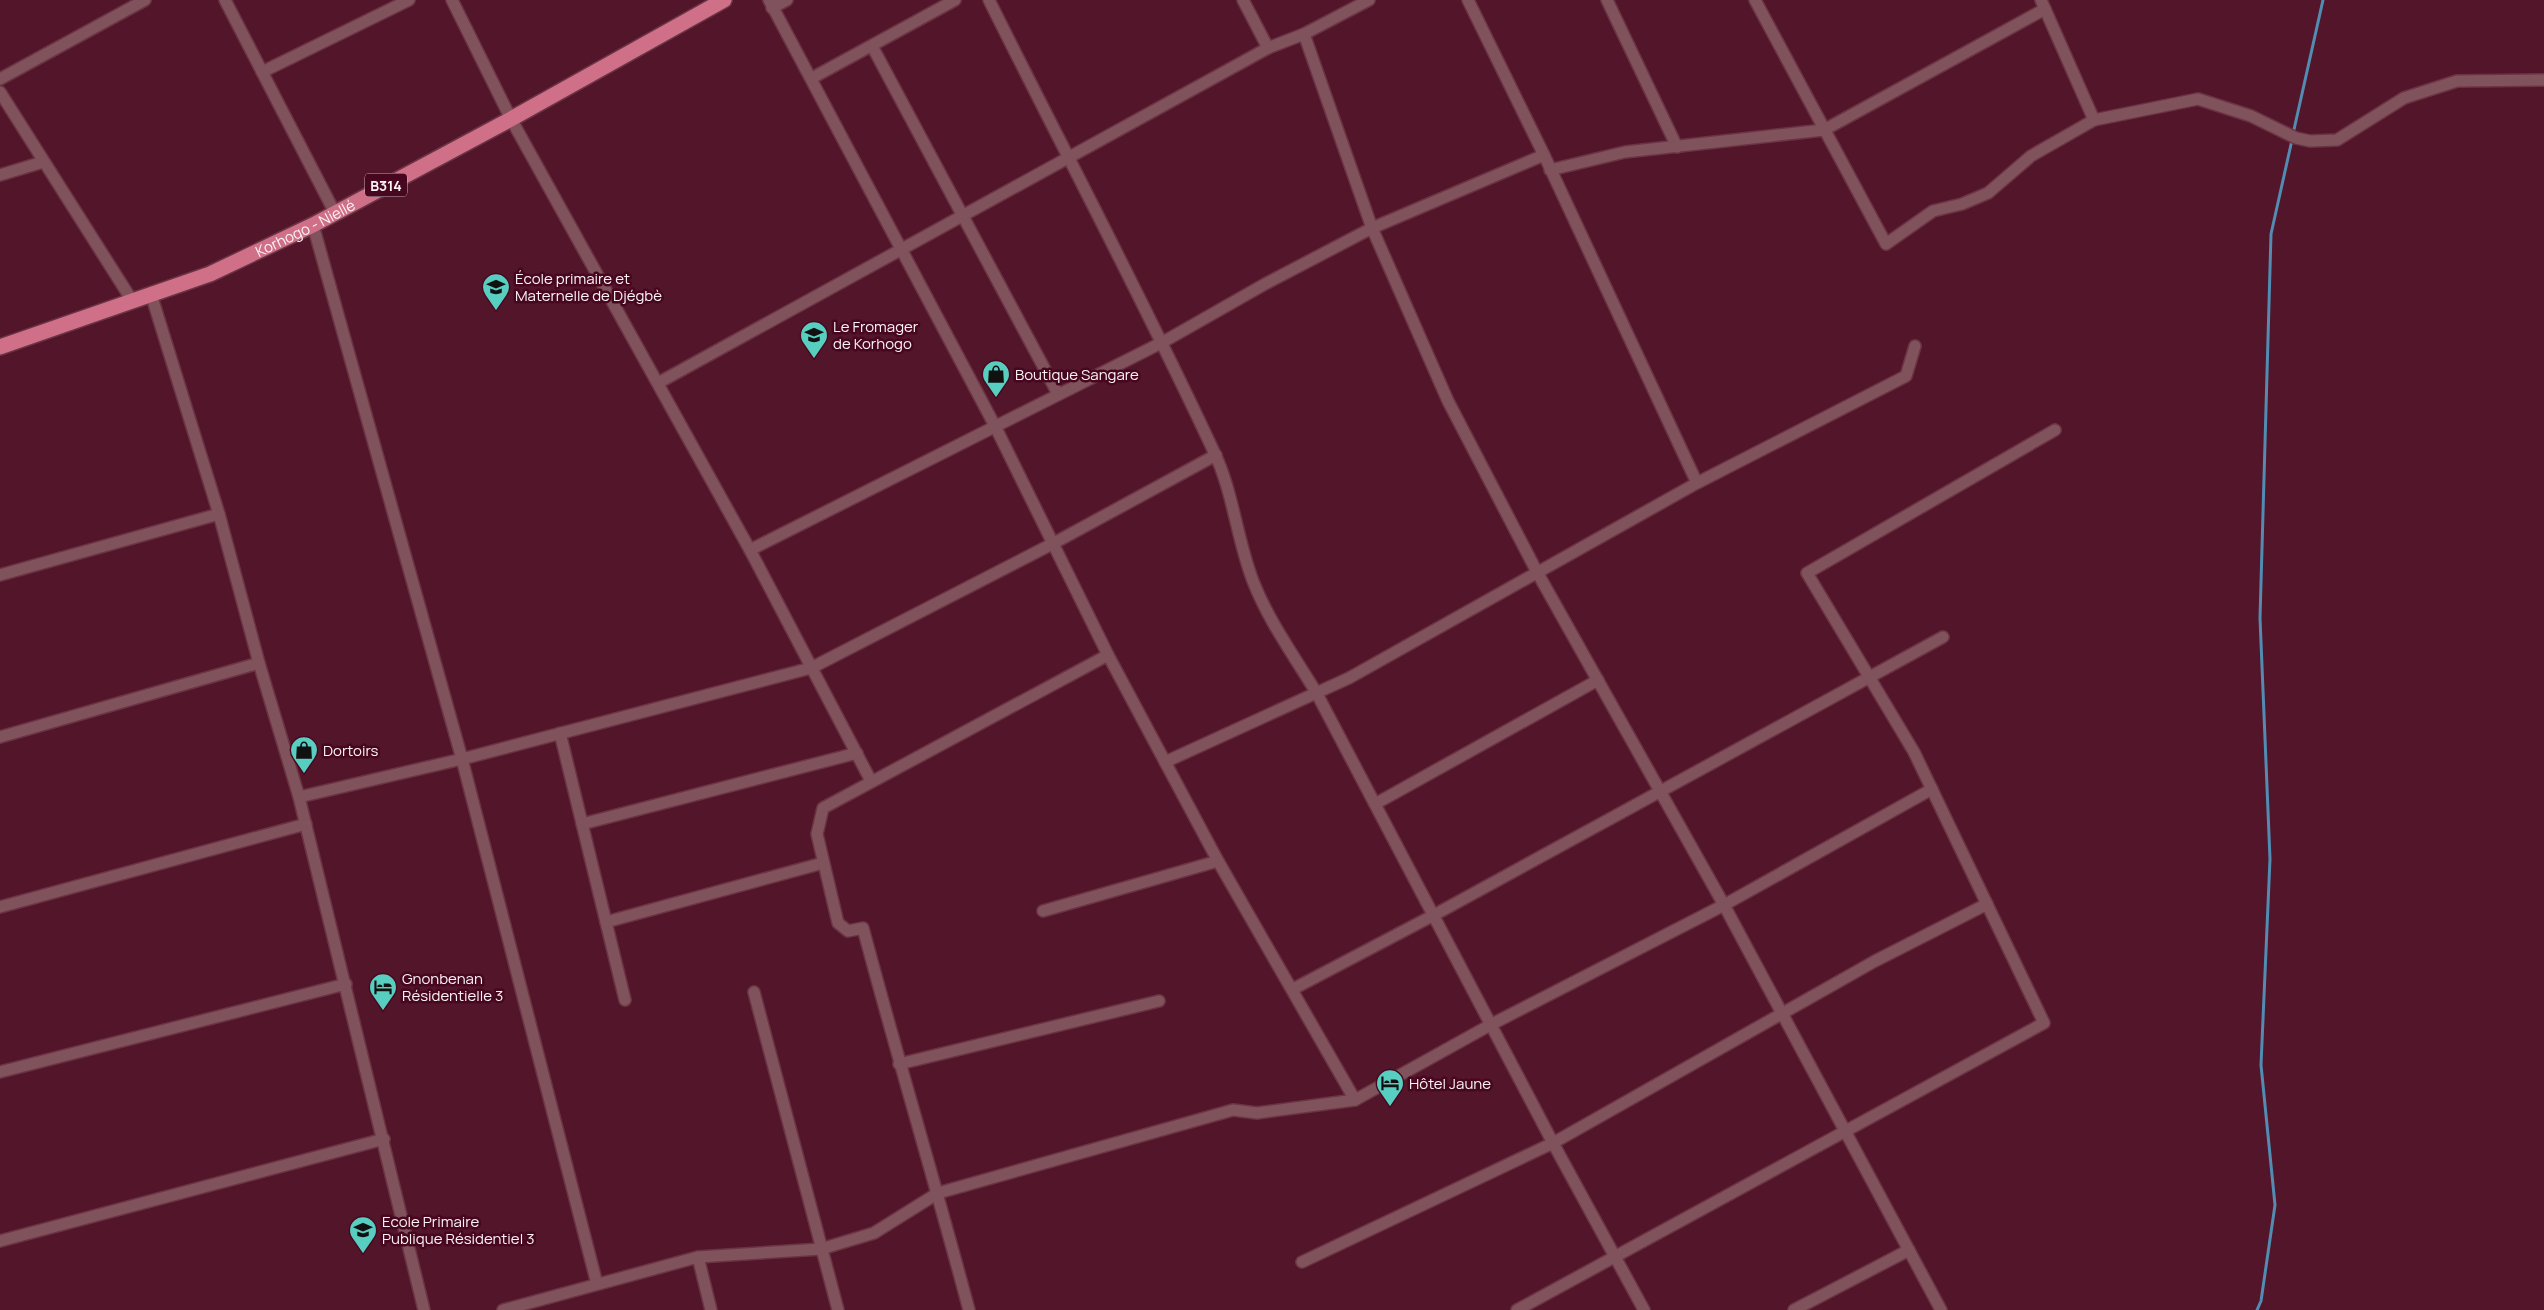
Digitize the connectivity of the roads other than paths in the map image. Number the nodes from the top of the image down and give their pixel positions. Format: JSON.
{"nodes":[{"id":1,"x":145,"y":0,"type":"edge"},
{"id":2,"x":225,"y":0,"type":"edge"},
{"id":3,"x":409,"y":0,"type":"edge"},
{"id":4,"x":452,"y":0,"type":"edge"},
{"id":5,"x":724,"y":0,"type":"edge"},
{"id":6,"x":787,"y":0,"type":"edge"},
{"id":7,"x":955,"y":0,"type":"edge"},
{"id":8,"x":990,"y":0,"type":"edge"},
{"id":9,"x":1242,"y":0,"type":"edge"},
{"id":10,"x":1369,"y":0,"type":"edge"},
{"id":11,"x":1468,"y":0,"type":"edge"},
{"id":12,"x":1607,"y":0,"type":"edge"},
{"id":13,"x":1755,"y":0,"type":"edge"},
{"id":14,"x":771,"y":4,"type":"edge"},
{"id":15,"x":2043,"y":4,"type":"edge"},
{"id":16,"x":1304,"y":34,"type":"junction"},
{"id":17,"x":872,"y":46,"type":"junction"},
{"id":18,"x":1268,"y":48,"type":"junction"},
{"id":19,"x":262,"y":72,"type":"junction"},
{"id":20,"x":812,"y":78,"type":"junction"},
{"id":21,"x":0,"y":79,"type":"edge"},
{"id":22,"x":2544,"y":80,"type":"edge"},
{"id":23,"x":1,"y":97,"type":"edge"},
{"id":24,"x":511,"y":118,"type":"junction"},
{"id":25,"x":2094,"y":120,"type":"junction"},
{"id":26,"x":1824,"y":130,"type":"junction"},
{"id":27,"x":1677,"y":147,"type":"junction"},
{"id":28,"x":1544,"y":155,"type":"junction"},
{"id":29,"x":1068,"y":159,"type":"junction"},
{"id":30,"x":43,"y":162,"type":"junction"},
{"id":31,"x":1550,"y":170,"type":"junction"},
{"id":32,"x":0,"y":175,"type":"edge"},
{"id":33,"x":335,"y":213,"type":"junction"},
{"id":34,"x":963,"y":215,"type":"junction"},
{"id":35,"x":313,"y":225,"type":"junction"},
{"id":36,"x":1372,"y":228,"type":"junction"},
{"id":37,"x":900,"y":250,"type":"junction"},
{"id":38,"x":151,"y":294,"type":"junction"},
{"id":39,"x":132,"y":302,"type":"junction"},
{"id":40,"x":1163,"y":342,"type":"junction"},
{"id":41,"x":1915,"y":346,"type":"dead end"},
{"id":42,"x":0,"y":347,"type":"edge"},
{"id":43,"x":658,"y":383,"type":"junction"},
{"id":44,"x":1058,"y":394,"type":"junction"},
{"id":45,"x":995,"y":426,"type":"junction"},
{"id":46,"x":2055,"y":430,"type":"dead end"},
{"id":47,"x":1216,"y":455,"type":"junction"},
{"id":48,"x":1697,"y":483,"type":"junction"},
{"id":49,"x":219,"y":514,"type":"junction"},
{"id":50,"x":1054,"y":543,"type":"junction"},
{"id":51,"x":750,"y":550,"type":"junction"},
{"id":52,"x":1537,"y":572,"type":"junction"},
{"id":53,"x":0,"y":576,"type":"edge"},
{"id":54,"x":1943,"y":637,"type":"dead end"},
{"id":55,"x":1108,"y":655,"type":"junction"},
{"id":56,"x":259,"y":663,"type":"junction"},
{"id":57,"x":811,"y":668,"type":"junction"},
{"id":58,"x":1870,"y":677,"type":"junction"},
{"id":59,"x":1598,"y":680,"type":"junction"},
{"id":60,"x":1316,"y":692,"type":"junction"},
{"id":61,"x":560,"y":733,"type":"junction"},
{"id":62,"x":0,"y":737,"type":"edge"},
{"id":63,"x":857,"y":753,"type":"junction"},
{"id":64,"x":462,"y":759,"type":"junction"},
{"id":65,"x":1165,"y":762,"type":"junction"},
{"id":66,"x":871,"y":781,"type":"junction"},
{"id":67,"x":1932,"y":789,"type":"junction"},
{"id":68,"x":1660,"y":792,"type":"junction"},
{"id":69,"x":299,"y":797,"type":"junction"},
{"id":70,"x":1375,"y":804,"type":"junction"},
{"id":71,"x":306,"y":824,"type":"junction"},
{"id":72,"x":582,"y":824,"type":"junction"},
{"id":73,"x":1218,"y":861,"type":"junction"},
{"id":74,"x":823,"y":863,"type":"junction"},
{"id":75,"x":1987,"y":904,"type":"junction"},
{"id":76,"x":1724,"y":905,"type":"junction"},
{"id":77,"x":0,"y":907,"type":"edge"},
{"id":78,"x":1043,"y":911,"type":"dead end"},
{"id":79,"x":1434,"y":915,"type":"junction"},
{"id":80,"x":606,"y":922,"type":"junction"},
{"id":81,"x":346,"y":984,"type":"junction"},
{"id":82,"x":1293,"y":989,"type":"junction"},
{"id":83,"x":754,"y":992,"type":"dead end"},
{"id":84,"x":625,"y":1000,"type":"dead end"},
{"id":85,"x":1159,"y":1001,"type":"dead end"},
{"id":86,"x":1782,"y":1012,"type":"junction"},
{"id":87,"x":1492,"y":1024,"type":"junction"},
{"id":88,"x":899,"y":1064,"type":"junction"},
{"id":89,"x":0,"y":1072,"type":"edge"},
{"id":90,"x":1355,"y":1100,"type":"junction"},
{"id":91,"x":1846,"y":1130,"type":"junction"},
{"id":92,"x":384,"y":1139,"type":"junction"},
{"id":93,"x":1553,"y":1143,"type":"junction"},
{"id":94,"x":938,"y":1193,"type":"junction"},
{"id":95,"x":0,"y":1240,"type":"edge"},
{"id":96,"x":821,"y":1249,"type":"junction"},
{"id":97,"x":1909,"y":1250,"type":"junction"},
{"id":98,"x":698,"y":1257,"type":"junction"},
{"id":99,"x":1616,"y":1257,"type":"junction"},
{"id":100,"x":1302,"y":1262,"type":"dead end"},
{"id":101,"x":597,"y":1284,"type":"junction"},
{"id":102,"x":424,"y":1310,"type":"edge"},
{"id":103,"x":503,"y":1310,"type":"edge"},
{"id":104,"x":711,"y":1310,"type":"edge"},
{"id":105,"x":838,"y":1310,"type":"edge"},
{"id":106,"x":968,"y":1310,"type":"edge"},
{"id":107,"x":1517,"y":1310,"type":"edge"},
{"id":108,"x":1644,"y":1310,"type":"edge"},
{"id":109,"x":1794,"y":1310,"type":"edge"},
{"id":110,"x":1940,"y":1310,"type":"edge"}],
"edges":[{"from":1,"to":21,"type":"street"},
{"from":2,"to":19,"type":"street"},
{"from":3,"to":19,"type":"street"},
{"from":4,"to":24,"type":"street"},
{"from":5,"to":24,"type":"main road","name":"Korhogo - Niellé","number":"B314"},
{"from":6,"to":14,"type":"street"},
{"from":7,"to":17,"type":"street"},
{"from":8,"to":29,"type":"street"},
{"from":9,"to":18,"type":"street"},
{"from":10,"to":16,"type":"street"},
{"from":11,"to":28,"type":"street"},
{"from":12,"to":27,"type":"street"},
{"from":13,"to":26,"type":"street"},
{"from":14,"to":20,"type":"street"},
{"from":15,"to":25,"type":"street"},
{"from":15,"to":26,"type":"street"},
{"from":16,"to":18,"type":"street"},
{"from":16,"to":36,"type":"street"},
{"from":17,"to":20,"type":"street"},
{"from":17,"to":34,"type":"street"},
{"from":18,"to":29,"type":"street"},
{"from":19,"to":33,"type":"street"},
{"from":20,"to":37,"type":"street"},
{"from":22,"to":25,"type":"street"},
{"from":23,"to":30,"type":"street"},
{"from":24,"to":33,"type":"main road","name":"Korhogo - Niellé","number":"B314"},
{"from":24,"to":43,"type":"street"},
{"from":25,"to":26,"type":"street"},
{"from":26,"to":27,"type":"street"},
{"from":27,"to":31,"type":"street"},
{"from":28,"to":31,"type":"street"},
{"from":28,"to":36,"type":"street"},
{"from":29,"to":34,"type":"street"},
{"from":29,"to":40,"type":"street"},
{"from":30,"to":32,"type":"street"},
{"from":30,"to":39,"type":"street"},
{"from":31,"to":48,"type":"street"},
{"from":33,"to":35,"type":"main road","name":"Korhogo - Niellé","number":"B314"},
{"from":34,"to":37,"type":"street"},
{"from":34,"to":44,"type":"street"},
{"from":35,"to":38,"type":"main road","name":"Korhogo - Niellé","number":"B314"},
{"from":35,"to":64,"type":"street"},
{"from":36,"to":40,"type":"street"},
{"from":36,"to":52,"type":"street"},
{"from":37,"to":43,"type":"street"},
{"from":37,"to":45,"type":"street"},
{"from":38,"to":39,"type":"main road","name":"Korhogo - Niellé","number":"B314"},
{"from":38,"to":49,"type":"street"},
{"from":39,"to":42,"type":"main road","name":"Korhogo - Niellé","number":"B314"},
{"from":40,"to":44,"type":"street"},
{"from":40,"to":47,"type":"street"},
{"from":41,"to":48,"type":"street"},
{"from":43,"to":51,"type":"street"},
{"from":44,"to":45,"type":"street"},
{"from":45,"to":50,"type":"street"},
{"from":45,"to":51,"type":"street"},
{"from":46,"to":58,"type":"street"},
{"from":47,"to":50,"type":"street"},
{"from":47,"to":60,"type":"street"},
{"from":48,"to":52,"type":"street"},
{"from":49,"to":53,"type":"street"},
{"from":49,"to":56,"type":"street"},
{"from":50,"to":55,"type":"street"},
{"from":50,"to":57,"type":"street"},
{"from":51,"to":57,"type":"street"},
{"from":52,"to":59,"type":"street"},
{"from":52,"to":60,"type":"street"},
{"from":54,"to":58,"type":"street"},
{"from":55,"to":65,"type":"street"},
{"from":55,"to":66,"type":"street"},
{"from":56,"to":62,"type":"street"},
{"from":56,"to":69,"type":"street"},
{"from":57,"to":61,"type":"street"},
{"from":57,"to":63,"type":"street"},
{"from":58,"to":67,"type":"street"},
{"from":58,"to":68,"type":"street"},
{"from":59,"to":68,"type":"street"},
{"from":59,"to":70,"type":"street"},
{"from":60,"to":65,"type":"street"},
{"from":60,"to":70,"type":"street"},
{"from":61,"to":64,"type":"street"},
{"from":61,"to":72,"type":"street"},
{"from":63,"to":66,"type":"street"},
{"from":63,"to":72,"type":"street"},
{"from":64,"to":69,"type":"street"},
{"from":64,"to":101,"type":"street"},
{"from":65,"to":73,"type":"street"},
{"from":66,"to":74,"type":"street"},
{"from":67,"to":75,"type":"street"},
{"from":67,"to":76,"type":"street"},
{"from":68,"to":76,"type":"street"},
{"from":68,"to":79,"type":"street"},
{"from":69,"to":71,"type":"street"},
{"from":70,"to":79,"type":"street"},
{"from":71,"to":77,"type":"street"},
{"from":71,"to":81,"type":"street"},
{"from":72,"to":80,"type":"street"},
{"from":73,"to":78,"type":"street"},
{"from":73,"to":82,"type":"street"},
{"from":74,"to":80,"type":"street"},
{"from":74,"to":88,"type":"street"},
{"from":75,"to":86,"type":"street"},
{"from":75,"to":91,"type":"street"},
{"from":76,"to":86,"type":"street"},
{"from":76,"to":87,"type":"street"},
{"from":79,"to":82,"type":"street"},
{"from":79,"to":87,"type":"street"},
{"from":80,"to":84,"type":"street"},
{"from":81,"to":89,"type":"street"},
{"from":81,"to":92,"type":"street"},
{"from":82,"to":90,"type":"street"},
{"from":83,"to":96,"type":"street"},
{"from":85,"to":88,"type":"street"},
{"from":86,"to":91,"type":"street"},
{"from":86,"to":93,"type":"street"},
{"from":87,"to":90,"type":"street"},
{"from":87,"to":93,"type":"street"},
{"from":88,"to":94,"type":"street"},
{"from":90,"to":94,"type":"street"},
{"from":91,"to":97,"type":"street"},
{"from":91,"to":99,"type":"street"},
{"from":92,"to":95,"type":"street"},
{"from":92,"to":102,"type":"street"},
{"from":93,"to":99,"type":"street"},
{"from":93,"to":100,"type":"street"},
{"from":94,"to":96,"type":"street"},
{"from":94,"to":106,"type":"street"},
{"from":96,"to":98,"type":"street"},
{"from":96,"to":105,"type":"street"},
{"from":97,"to":109,"type":"street"},
{"from":97,"to":110,"type":"street"},
{"from":98,"to":101,"type":"street"},
{"from":98,"to":104,"type":"street"},
{"from":99,"to":107,"type":"street"},
{"from":99,"to":108,"type":"street"},
{"from":101,"to":103,"type":"street"}]}
